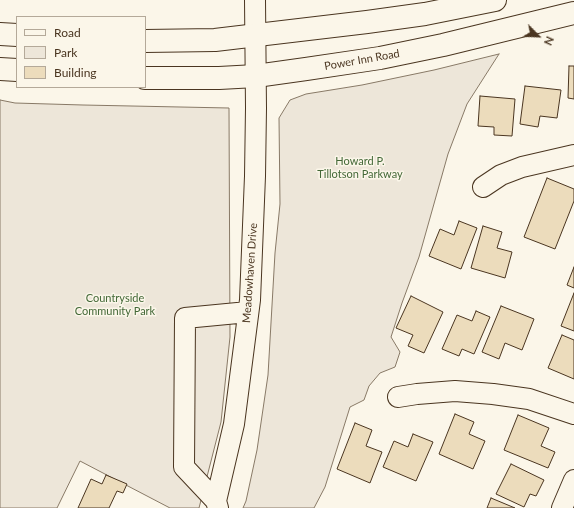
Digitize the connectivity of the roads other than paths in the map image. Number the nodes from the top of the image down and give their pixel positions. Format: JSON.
{"nodes":[{"id":1,"x":255,"y":0,"type":"edge"},
{"id":2,"x":481,"y":2,"type":"edge"},
{"id":3,"x":574,"y":13,"type":"edge"},
{"id":4,"x":0,"y":34,"type":"edge"},
{"id":5,"x":16,"y":35,"type":"edge"},
{"id":6,"x":256,"y":35,"type":"junction"},
{"id":7,"x":146,"y":41,"type":"edge"},
{"id":8,"x":0,"y":69,"type":"edge"},
{"id":9,"x":16,"y":70,"type":"edge"},
{"id":10,"x":256,"y":76,"type":"junction"},
{"id":11,"x":146,"y":78,"type":"edge"},
{"id":12,"x":574,"y":155,"type":"edge"},
{"id":13,"x":483,"y":187,"type":"dead end"},
{"id":14,"x":248,"y":312,"type":"junction"},
{"id":15,"x":398,"y":397,"type":"dead end"},
{"id":16,"x":574,"y":414,"type":"edge"},
{"id":17,"x":574,"y":480,"type":"edge"},
{"id":18,"x":217,"y":504,"type":"edge"},
{"id":19,"x":562,"y":508,"type":"edge"}],
"edges":[{"from":1,"to":6,"type":"street","name":"Meadowhaven Drive"},
{"from":2,"to":6,"type":"main road"},
{"from":3,"to":10,"type":"main road","name":"Power Inn Road"},
{"from":4,"to":5,"type":"main road"},
{"from":6,"to":7,"type":"main road"},
{"from":6,"to":10,"type":"street","name":"Meadowhaven Drive"},
{"from":8,"to":9,"type":"main road"},
{"from":10,"to":11,"type":"main road","name":"Power Inn Road"},
{"from":10,"to":14,"type":"street","name":"Meadowhaven Drive"},
{"from":12,"to":13,"type":"street"},
{"from":14,"to":18,"type":"street","name":"Meadowhaven Drive"},
{"from":14,"to":18,"type":"street"},
{"from":15,"to":16,"type":"street"},
{"from":17,"to":19,"type":"street"}]}
